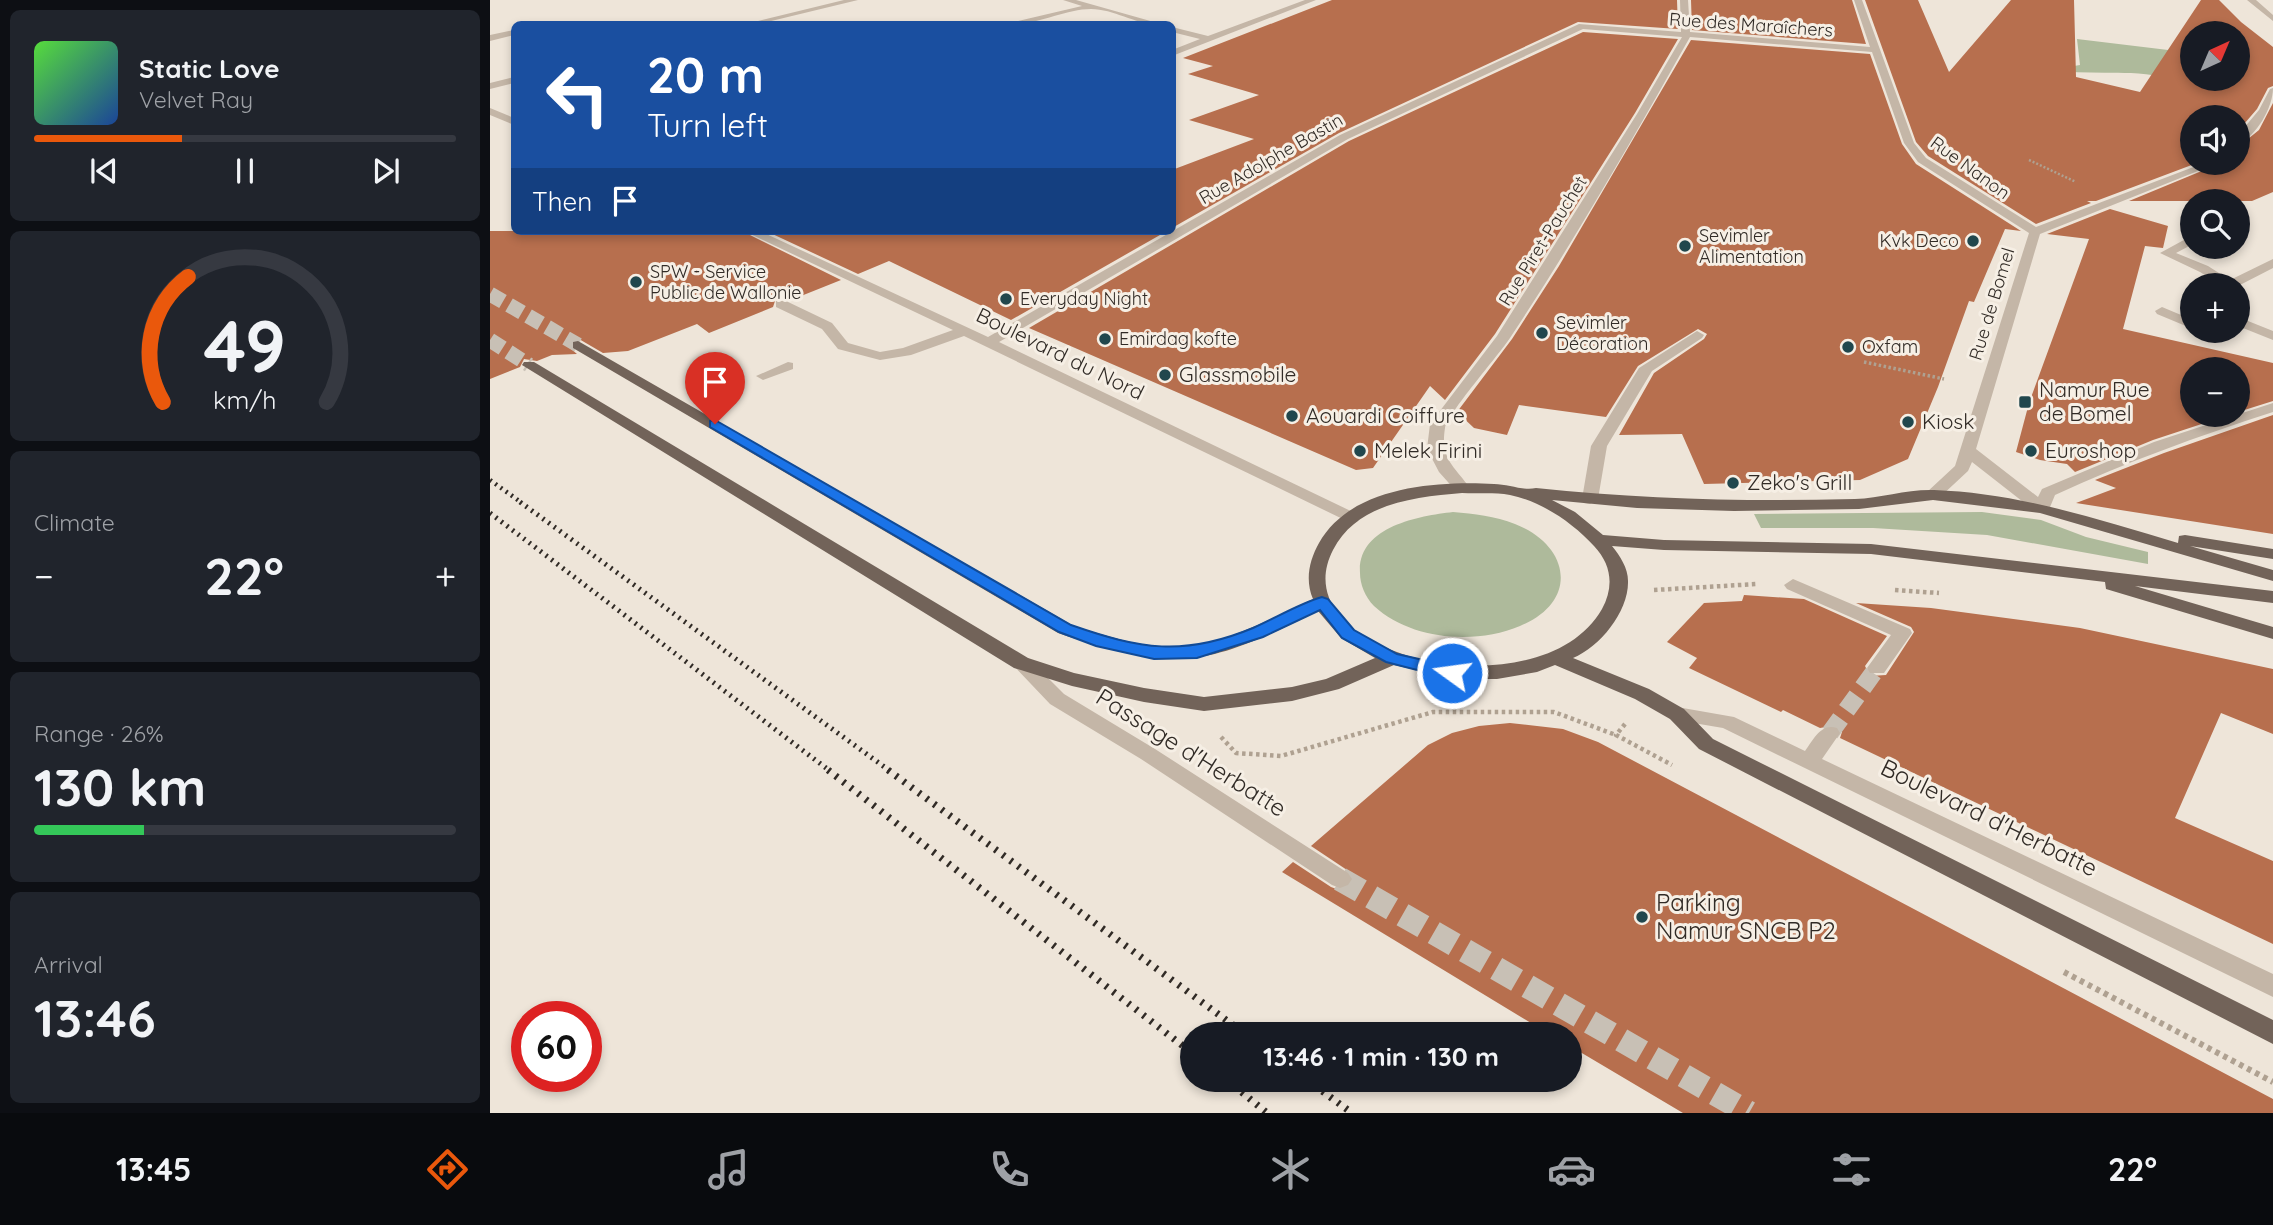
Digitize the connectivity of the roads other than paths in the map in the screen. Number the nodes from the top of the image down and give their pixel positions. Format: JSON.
{"nodes":[{"id":1,"x":854,"y":0,"type":"edge"},
{"id":2,"x":1067,"y":0,"type":"edge"},
{"id":3,"x":1312,"y":0,"type":"edge"},
{"id":4,"x":1684,"y":0,"type":"edge"},
{"id":5,"x":1858,"y":0,"type":"edge"},
{"id":6,"x":2251,"y":0,"type":"edge"},
{"id":7,"x":1093,"y":6,"type":"junction"},
{"id":8,"x":2273,"y":19,"type":"edge"},
{"id":9,"x":763,"y":21,"type":"edge"},
{"id":10,"x":1023,"y":21,"type":"edge"},
{"id":11,"x":1146,"y":21,"type":"edge"},
{"id":12,"x":490,"y":26,"type":"edge"},
{"id":13,"x":1582,"y":26,"type":"joint"},
{"id":14,"x":1176,"y":30,"type":"edge"},
{"id":15,"x":511,"y":34,"type":"edge"},
{"id":16,"x":511,"y":34,"type":"edge"},
{"id":17,"x":1686,"y":37,"type":"junction"},
{"id":18,"x":490,"y":38,"type":"edge"},
{"id":19,"x":1208,"y":39,"type":"junction"},
{"id":20,"x":1875,"y":50,"type":"junction"},
{"id":21,"x":1176,"y":51,"type":"edge"},
{"id":22,"x":511,"y":81,"type":"edge"},
{"id":23,"x":490,"y":86,"type":"edge"},
{"id":24,"x":2273,"y":91,"type":"edge"},
{"id":25,"x":490,"y":110,"type":"edge"},
{"id":26,"x":2268,"y":111,"type":"edge"},
{"id":27,"x":511,"y":120,"type":"edge"},
{"id":28,"x":2250,"y":130,"type":"edge"},
{"id":29,"x":2182,"y":175,"type":"edge"},
{"id":30,"x":2035,"y":232,"type":"junction"},
{"id":31,"x":1176,"y":234,"type":"edge"},
{"id":32,"x":759,"y":235,"type":"edge"},
{"id":33,"x":1174,"y":235,"type":"edge"},
{"id":34,"x":2180,"y":246,"type":"edge"},
{"id":35,"x":2180,"y":259,"type":"edge"},
{"id":36,"x":2180,"y":259,"type":"edge"},
{"id":37,"x":2273,"y":264,"type":"edge"},
{"id":38,"x":2210,"y":273,"type":"edge"},
{"id":39,"x":2250,"y":275,"type":"edge"},
{"id":40,"x":781,"y":304,"type":"dead end"},
{"id":41,"x":2162,"y":311,"type":"dead end"},
{"id":42,"x":2180,"y":320,"type":"edge"},
{"id":43,"x":2250,"y":325,"type":"edge"},
{"id":44,"x":964,"y":331,"type":"junction"},
{"id":45,"x":1697,"y":335,"type":"dead end"},
{"id":46,"x":2273,"y":336,"type":"edge"},
{"id":47,"x":989,"y":342,"type":"junction"},
{"id":48,"x":578,"y":345,"type":"tunnel mouth"},
{"id":49,"x":530,"y":365,"type":"tunnel mouth"},
{"id":50,"x":788,"y":366,"type":"dead end"},
{"id":51,"x":764,"y":376,"type":"dead end"},
{"id":52,"x":2273,"y":407,"type":"edge"},
{"id":53,"x":1968,"y":451,"type":"junction"},
{"id":54,"x":1462,"y":488,"type":"junction"},
{"id":55,"x":1516,"y":491,"type":"junction"},
{"id":56,"x":1933,"y":495,"type":"junction"},
{"id":57,"x":1590,"y":499,"type":"junction"},
{"id":58,"x":2042,"y":508,"type":"junction"},
{"id":59,"x":1351,"y":518,"type":"junction"},
{"id":60,"x":2113,"y":528,"type":"junction"},
{"id":61,"x":1600,"y":540,"type":"junction"},
{"id":62,"x":2273,"y":554,"type":"edge"},
{"id":63,"x":2062,"y":570,"type":"junction"},
{"id":64,"x":2273,"y":576,"type":"edge"},
{"id":65,"x":1793,"y":585,"type":"road end"},
{"id":66,"x":2273,"y":597,"type":"edge"},
{"id":67,"x":1322,"y":603,"type":"junction"},
{"id":68,"x":2273,"y":633,"type":"edge"},
{"id":69,"x":1392,"y":658,"type":"junction"},
{"id":70,"x":1558,"y":659,"type":"junction"},
{"id":71,"x":1021,"y":663,"type":"junction"},
{"id":72,"x":1877,"y":668,"type":"tunnel mouth"},
{"id":73,"x":1676,"y":714,"type":"junction"},
{"id":74,"x":1830,"y":733,"type":"tunnel mouth"},
{"id":75,"x":1809,"y":761,"type":"junction"},
{"id":76,"x":1340,"y":879,"type":"tunnel mouth"},
{"id":77,"x":2273,"y":986,"type":"edge"},
{"id":78,"x":2273,"y":1033,"type":"edge"}],
"edges":[{"from":1,"to":9,"type":"street"},
{"from":2,"to":7,"type":"street"},
{"from":3,"to":19,"type":"street"},
{"from":4,"to":17,"type":"street"},
{"from":5,"to":20,"type":"street","name":"Rue Nanon"},
{"from":6,"to":8,"type":"street"},
{"from":7,"to":10,"type":"street"},
{"from":7,"to":11,"type":"street"},
{"from":12,"to":15,"type":"street"},
{"from":13,"to":17,"type":"street","name":"Rue des Maraîchers"},
{"from":13,"to":31,"type":"street","name":"Rue Adolphe Bastin"},
{"from":14,"to":19,"type":"street"},
{"from":16,"to":18,"type":"street"},
{"from":17,"to":20,"type":"street","name":"Rue des Maraîchers"},
{"from":17,"to":54,"type":"street","name":"Rue Piret-Pauchet"},
{"from":19,"to":21,"type":"street"},
{"from":20,"to":30,"type":"street","name":"Rue Nanon"},
{"from":22,"to":23,"type":"street"},
{"from":24,"to":26,"type":"street"},
{"from":25,"to":27,"type":"street"},
{"from":26,"to":28,"type":"street"},
{"from":29,"to":30,"type":"street","name":"Rue de Bomel"},
{"from":30,"to":53,"type":"street","name":"Rue de Bomel"},
{"from":32,"to":44,"type":"street","name":"Boulevard du Nord"},
{"from":33,"to":47,"type":"street","name":"Rue Adolphe Bastin"},
{"from":34,"to":36,"type":"street"},
{"from":35,"to":38,"type":"street"},
{"from":37,"to":39,"type":"street"},
{"from":40,"to":44,"type":"street"},
{"from":41,"to":42,"type":"street"},
{"from":43,"to":46,"type":"street"},
{"from":44,"to":47,"type":"street","name":"Boulevard du Nord"},
{"from":45,"to":57,"type":"street"},
{"from":47,"to":59,"type":"street","name":"Boulevard du Nord"},
{"from":48,"to":67,"type":"main road"},
{"from":49,"to":71,"type":"main road"},
{"from":50,"to":51,"type":"street"},
{"from":52,"to":58,"type":"street"},
{"from":53,"to":56,"type":"street","name":"Rue de Bomel"},
{"from":53,"to":58,"type":"street"},
{"from":54,"to":55,"type":"main road"},
{"from":54,"to":59,"type":"main road"},
{"from":55,"to":57,"type":"main road"},
{"from":55,"to":61,"type":"main road"},
{"from":56,"to":57,"type":"main road"},
{"from":56,"to":58,"type":"main road"},
{"from":58,"to":60,"type":"main road"},
{"from":59,"to":67,"type":"main road"},
{"from":60,"to":62,"type":"main road"},
{"from":60,"to":64,"type":"main road"},
{"from":61,"to":63,"type":"main road"},
{"from":61,"to":70,"type":"main road"},
{"from":63,"to":66,"type":"main road"},
{"from":63,"to":68,"type":"main road"},
{"from":65,"to":72,"type":"street"},
{"from":67,"to":69,"type":"main road"},
{"from":69,"to":70,"type":"main road"},
{"from":69,"to":71,"type":"main road"},
{"from":70,"to":73,"type":"main road"},
{"from":71,"to":76,"type":"street","name":"Passage d'Herbatte"},
{"from":73,"to":75,"type":"street","name":"Boulevard d'Herbatte"},
{"from":73,"to":78,"type":"main road"},
{"from":74,"to":75,"type":"street"},
{"from":75,"to":77,"type":"street","name":"Boulevard d'Herbatte"}]}
